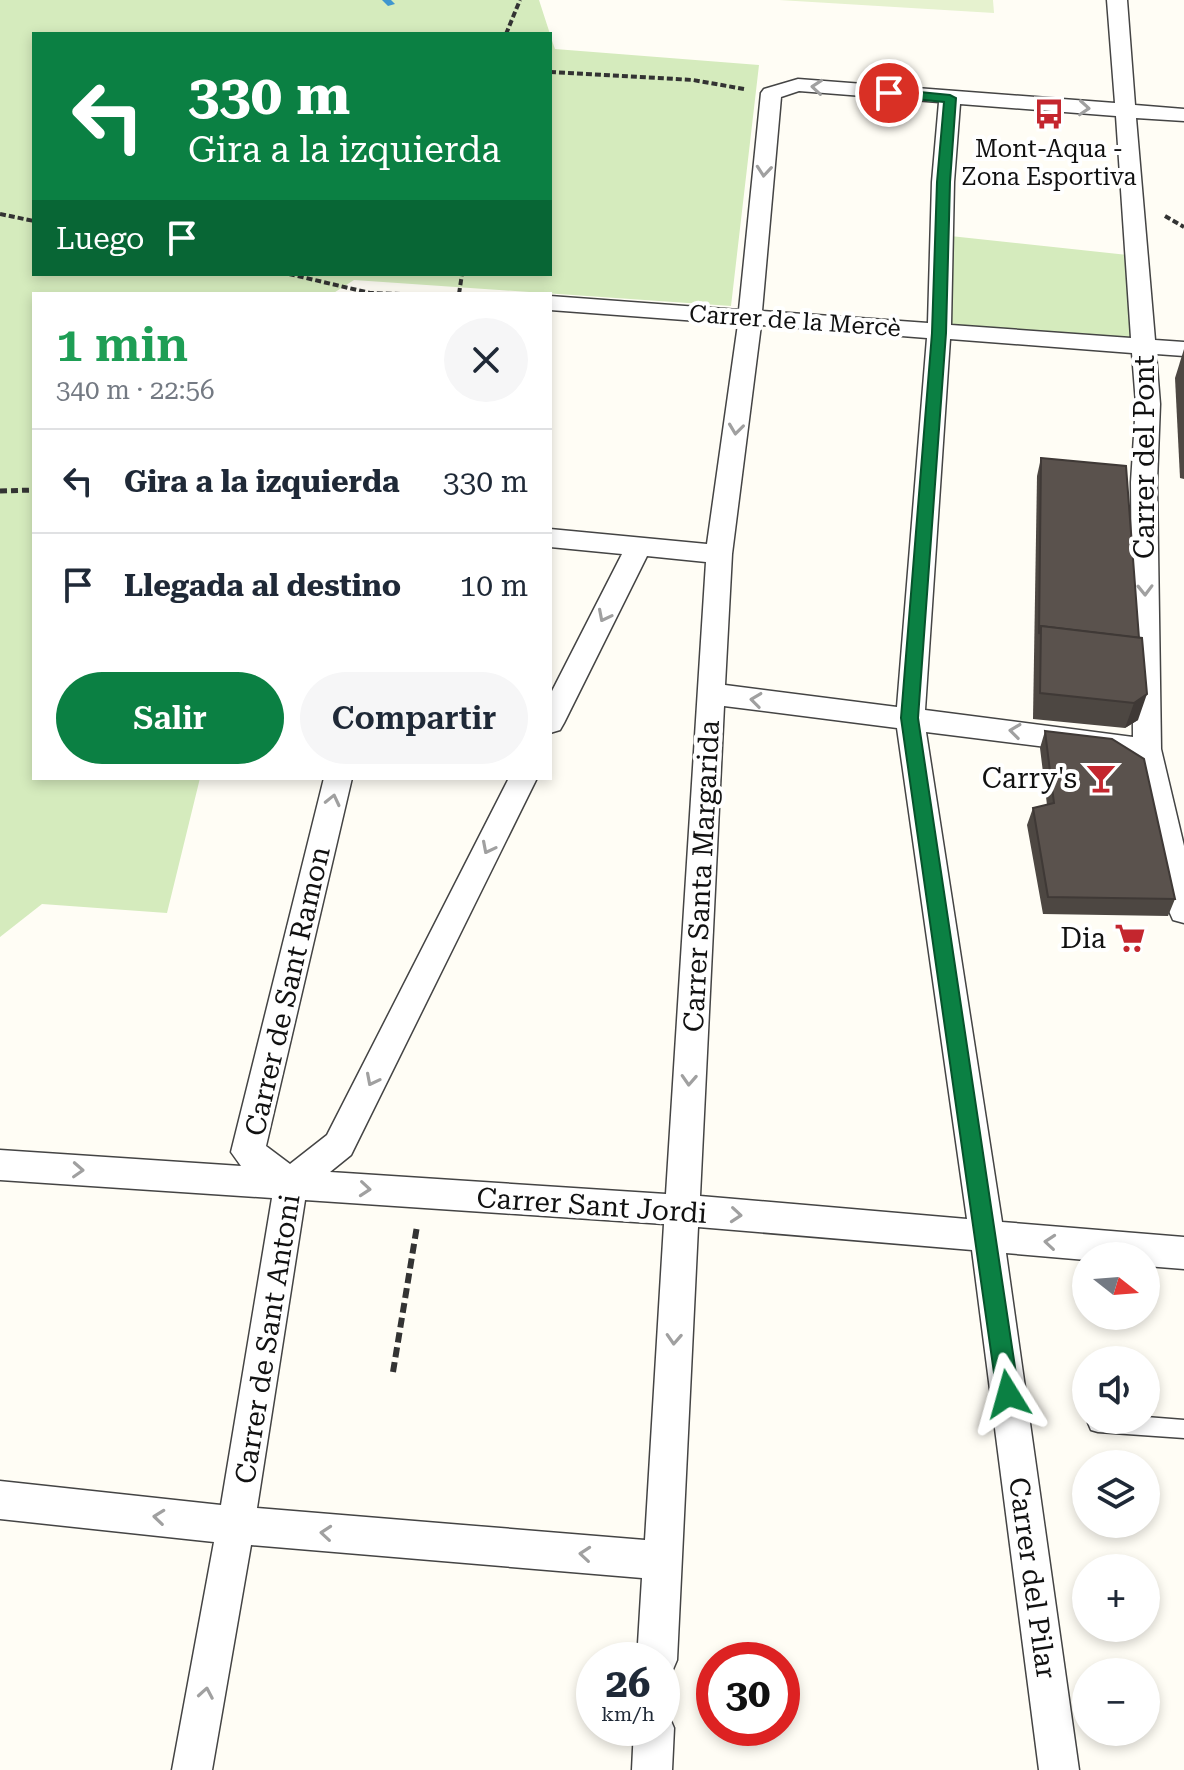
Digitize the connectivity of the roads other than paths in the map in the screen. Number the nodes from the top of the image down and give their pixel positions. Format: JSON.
{"nodes":[{"id":1,"x":1117,"y":0,"type":"edge"},
{"id":2,"x":950,"y":98,"type":"junction"},
{"id":3,"x":1126,"y":110,"type":"junction"},
{"id":4,"x":1184,"y":115,"type":"edge"},
{"id":5,"x":552,"y":303,"type":"edge"},
{"id":6,"x":750,"y":318,"type":"junction"},
{"id":7,"x":939,"y":333,"type":"junction"},
{"id":8,"x":1144,"y":345,"type":"junction"},
{"id":9,"x":1184,"y":349,"type":"edge"},
{"id":10,"x":552,"y":538,"type":"edge"},
{"id":11,"x":639,"y":546,"type":"junction"},
{"id":12,"x":719,"y":554,"type":"junction"},
{"id":13,"x":712,"y":694,"type":"junction"},
{"id":14,"x":910,"y":718,"type":"junction"},
{"id":15,"x":552,"y":719,"type":"edge"},
{"id":16,"x":1147,"y":749,"type":"junction"},
{"id":17,"x":338,"y":780,"type":"edge"},
{"id":18,"x":522,"y":780,"type":"edge"},
{"id":19,"x":1184,"y":911,"type":"edge"},
{"id":20,"x":0,"y":1165,"type":"edge"},
{"id":21,"x":291,"y":1183,"type":"junction"},
{"id":22,"x":681,"y":1210,"type":"junction"},
{"id":23,"x":987,"y":1237,"type":"junction"},
{"id":24,"x":1184,"y":1253,"type":"edge"},
{"id":25,"x":1160,"y":1427,"type":"edge"},
{"id":26,"x":1184,"y":1429,"type":"edge"},
{"id":27,"x":0,"y":1500,"type":"edge"},
{"id":28,"x":236,"y":1525,"type":"junction"},
{"id":29,"x":662,"y":1561,"type":"junction"},
{"id":30,"x":658,"y":1642,"type":"edge"},
{"id":31,"x":653,"y":1746,"type":"edge"},
{"id":32,"x":192,"y":1770,"type":"edge"},
{"id":33,"x":652,"y":1770,"type":"edge"},
{"id":34,"x":1059,"y":1770,"type":"edge"}],
"edges":[{"from":1,"to":3,"type":"street","name":"Carrer del Pont"},
{"from":2,"to":3,"type":"street","one_way":true},
{"from":2,"to":6,"type":"street","name":"Carrer Santa Margarida","one_way":true},
{"from":2,"to":7,"type":"street","name":"Carrer del Pilar"},
{"from":3,"to":4,"type":"street"},
{"from":3,"to":8,"type":"street","name":"Carrer del Pont"},
{"from":5,"to":6,"type":"street","name":"Carrer de la Mercè"},
{"from":6,"to":7,"type":"street","name":"Carrer de la Mercè"},
{"from":6,"to":12,"type":"street","name":"Carrer Santa Margarida","one_way":true},
{"from":7,"to":8,"type":"street","name":"Carrer de la Mercè"},
{"from":7,"to":14,"type":"street","name":"Carrer del Pilar"},
{"from":8,"to":9,"type":"street","name":"Carrer de la Mercè"},
{"from":8,"to":16,"type":"street","name":"Carrer del Pont","one_way":true},
{"from":10,"to":11,"type":"street"},
{"from":11,"to":12,"type":"street"},
{"from":11,"to":15,"type":"street","one_way":true},
{"from":12,"to":13,"type":"street","name":"Carrer Santa Margarida"},
{"from":14,"to":13,"type":"street","one_way":true},
{"from":13,"to":22,"type":"street","name":"Carrer Santa Margarida","one_way":true},
{"from":16,"to":14,"type":"street","one_way":true},
{"from":14,"to":23,"type":"street","name":"Carrer del Pilar"},
{"from":16,"to":19,"type":"street","name":"Carrer del Pont"},
{"from":21,"to":17,"type":"street","name":"Carrer de Sant Ramon","one_way":true},
{"from":18,"to":21,"type":"street","name":"Carrer de Sant Antoni","one_way":true},
{"from":20,"to":21,"type":"street","name":"Carrer Sant Jordi","one_way":true},
{"from":21,"to":22,"type":"street","name":"Carrer Sant Jordi","one_way":true},
{"from":21,"to":28,"type":"street","name":"Carrer de Sant Antoni"},
{"from":22,"to":23,"type":"street","name":"Carrer Sant Jordi","one_way":true},
{"from":22,"to":29,"type":"street","name":"Carrer Santa Margarida","one_way":true},
{"from":24,"to":23,"type":"street","name":"Carrer Sant Jordi","one_way":true},
{"from":23,"to":34,"type":"street","name":"Carrer del Pilar"},
{"from":25,"to":26,"type":"lane"},
{"from":28,"to":27,"type":"street","one_way":true},
{"from":29,"to":28,"type":"street","one_way":true},
{"from":32,"to":28,"type":"street","name":"Carrer de Sant Antoni","one_way":true},
{"from":29,"to":30,"type":"street","name":"Carrer Santa Margarida"},
{"from":31,"to":33,"type":"street"}]}
